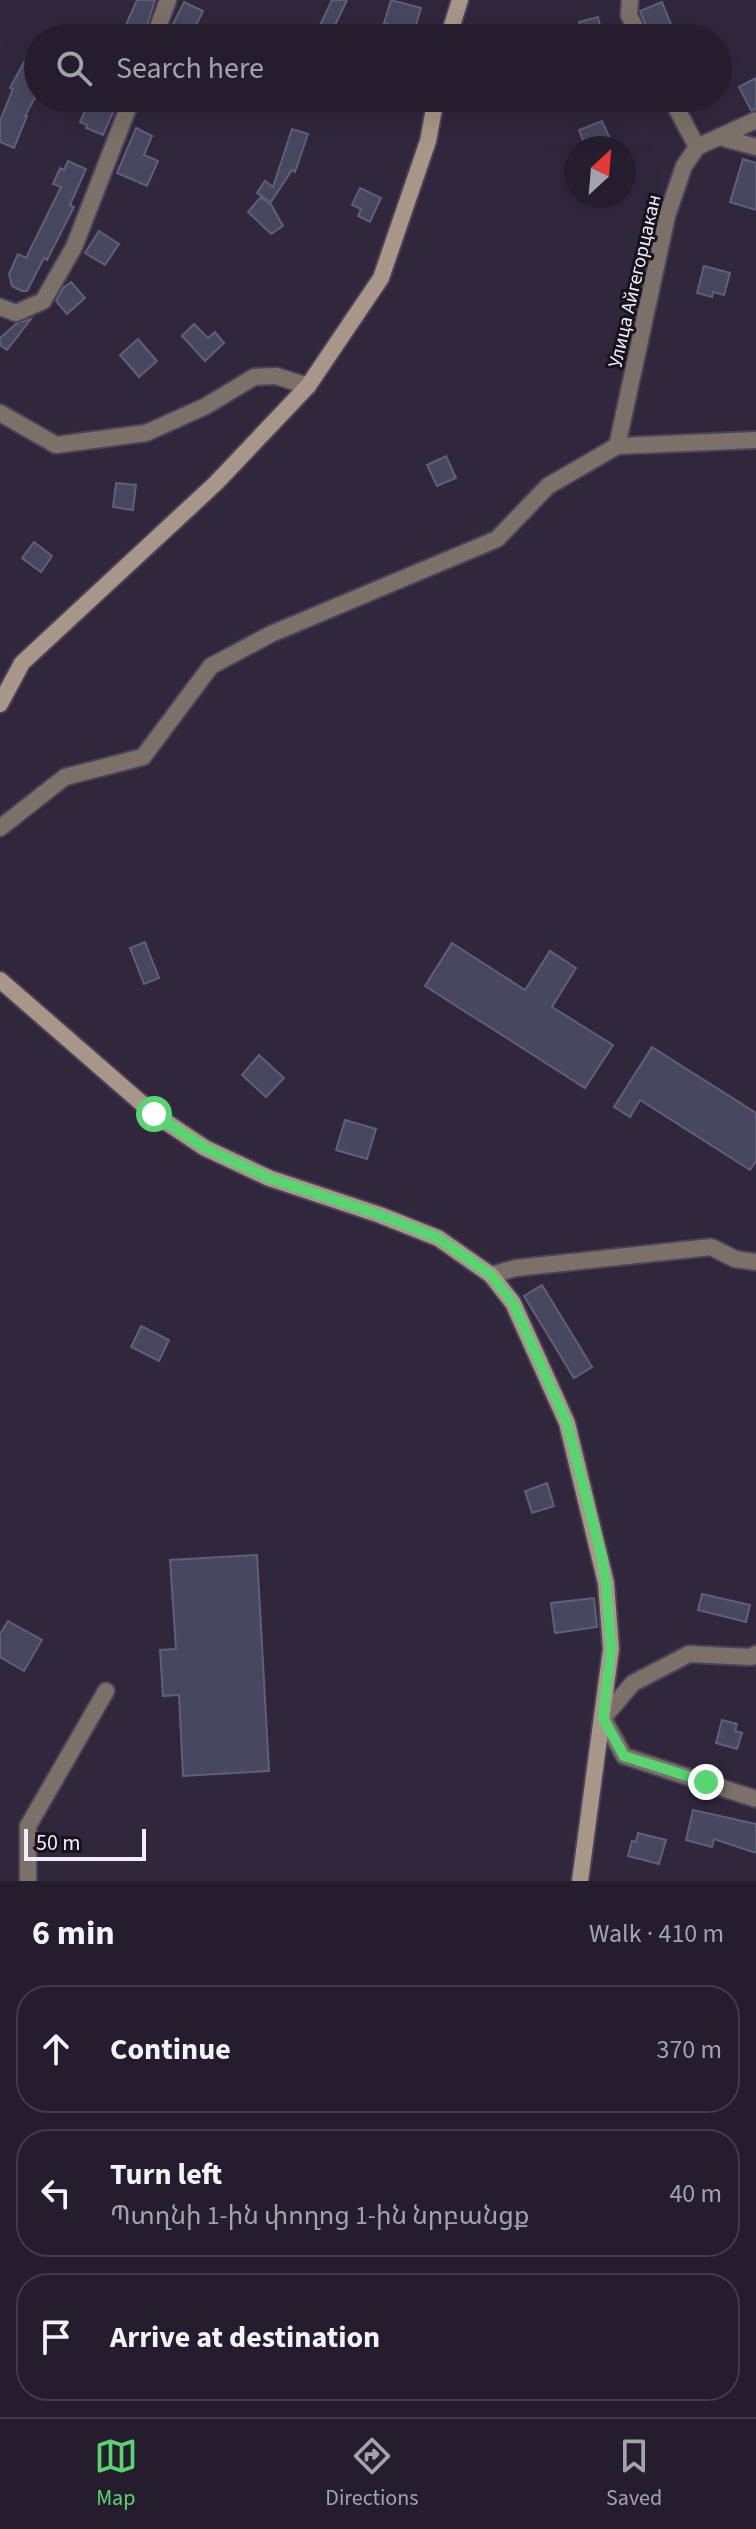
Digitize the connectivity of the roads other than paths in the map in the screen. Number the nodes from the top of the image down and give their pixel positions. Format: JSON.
{"nodes":[{"id":1,"x":168,"y":0,"type":"edge"},
{"id":2,"x":460,"y":0,"type":"edge"},
{"id":3,"x":630,"y":0,"type":"edge"},
{"id":4,"x":159,"y":24,"type":"edge"},
{"id":5,"x":452,"y":24,"type":"edge"},
{"id":6,"x":633,"y":24,"type":"edge"},
{"id":7,"x":127,"y":112,"type":"edge"},
{"id":8,"x":433,"y":112,"type":"edge"},
{"id":9,"x":678,"y":112,"type":"edge"},
{"id":10,"x":756,"y":120,"type":"edge"},
{"id":11,"x":720,"y":137,"type":"junction"},
{"id":12,"x":697,"y":147,"type":"junction"},
{"id":13,"x":756,"y":147,"type":"edge"},
{"id":14,"x":0,"y":307,"type":"edge"},
{"id":15,"x":308,"y":386,"type":"junction"},
{"id":16,"x":0,"y":413,"type":"edge"},
{"id":17,"x":756,"y":440,"type":"edge"},
{"id":18,"x":617,"y":446,"type":"junction"},
{"id":19,"x":0,"y":704,"type":"edge"},
{"id":20,"x":0,"y":828,"type":"edge"},
{"id":21,"x":0,"y":980,"type":"edge"},
{"id":22,"x":756,"y":1262,"type":"edge"},
{"id":23,"x":491,"y":1275,"type":"junction"},
{"id":24,"x":754,"y":1656,"type":"edge"},
{"id":25,"x":106,"y":1691,"type":"dead end"},
{"id":26,"x":603,"y":1718,"type":"junction"},
{"id":27,"x":756,"y":1799,"type":"edge"},
{"id":28,"x":28,"y":1881,"type":"edge"},
{"id":29,"x":580,"y":1881,"type":"edge"}],
"edges":[{"from":1,"to":4,"type":"street"},
{"from":2,"to":5,"type":"street"},
{"from":3,"to":6,"type":"street"},
{"from":7,"to":14,"type":"street"},
{"from":8,"to":15,"type":"street"},
{"from":9,"to":12,"type":"street"},
{"from":10,"to":11,"type":"street"},
{"from":11,"to":12,"type":"street"},
{"from":11,"to":13,"type":"street"},
{"from":12,"to":18,"type":"street","name":"Улица Айгегорцакан"},
{"from":15,"to":16,"type":"street"},
{"from":15,"to":19,"type":"street"},
{"from":17,"to":18,"type":"street"},
{"from":18,"to":20,"type":"street"},
{"from":21,"to":23,"type":"street"},
{"from":22,"to":23,"type":"street"},
{"from":23,"to":26,"type":"street"},
{"from":24,"to":26,"type":"street"},
{"from":25,"to":28,"type":"street"},
{"from":26,"to":27,"type":"street"},
{"from":26,"to":29,"type":"street"}]}
